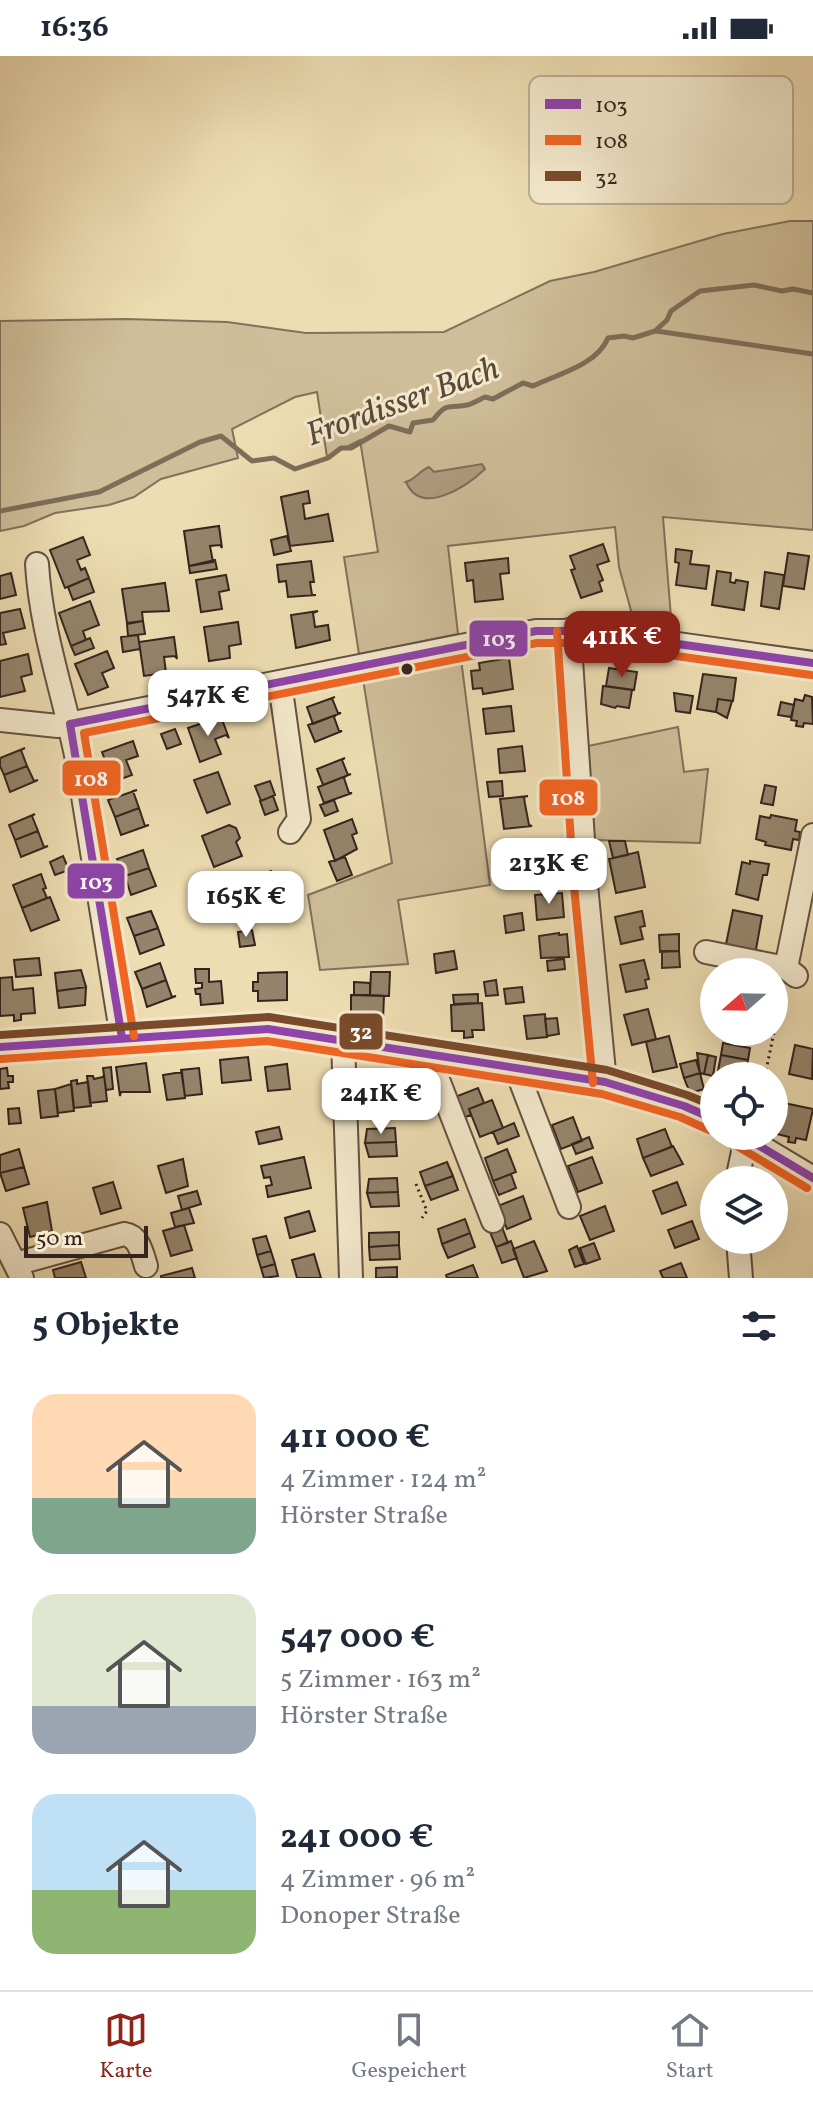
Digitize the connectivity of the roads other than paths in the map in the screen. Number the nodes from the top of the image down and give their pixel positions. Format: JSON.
{"nodes":[{"id":1,"x":37,"y":564,"type":"dead end"},
{"id":2,"x":569,"y":630,"type":"junction"},
{"id":3,"x":813,"y":663,"type":"edge"},
{"id":4,"x":280,"y":683,"type":"junction"},
{"id":5,"x":0,"y":720,"type":"edge"},
{"id":6,"x":70,"y":724,"type":"junction"},
{"id":7,"x":290,"y":832,"type":"dead end"},
{"id":8,"x":813,"y":835,"type":"edge"},
{"id":9,"x":706,"y":952,"type":"dead end"},
{"id":10,"x":122,"y":1038,"type":"junction"},
{"id":11,"x":343,"y":1040,"type":"junction"},
{"id":12,"x":0,"y":1047,"type":"edge"},
{"id":13,"x":428,"y":1054,"type":"junction"},
{"id":14,"x":516,"y":1069,"type":"junction"},
{"id":15,"x":605,"y":1082,"type":"junction"},
{"id":16,"x":700,"y":1113,"type":"edge"},
{"id":17,"x":766,"y":1150,"type":"edge"},
{"id":18,"x":813,"y":1178,"type":"edge"},
{"id":19,"x":569,"y":1207,"type":"dead end"},
{"id":20,"x":493,"y":1221,"type":"dead end"},
{"id":21,"x":0,"y":1234,"type":"edge"},
{"id":22,"x":739,"y":1254,"type":"edge"},
{"id":23,"x":146,"y":1266,"type":"dead end"},
{"id":24,"x":19,"y":1271,"type":"edge"},
{"id":25,"x":351,"y":1278,"type":"edge"},
{"id":26,"x":741,"y":1278,"type":"edge"}],
"edges":[{"from":1,"to":6,"type":"street"},
{"from":2,"to":3,"type":"street"},
{"from":2,"to":4,"type":"street"},
{"from":2,"to":15,"type":"street"},
{"from":4,"to":6,"type":"street"},
{"from":4,"to":7,"type":"street"},
{"from":5,"to":6,"type":"street"},
{"from":6,"to":10,"type":"street"},
{"from":8,"to":9,"type":"street"},
{"from":10,"to":11,"type":"street"},
{"from":10,"to":12,"type":"street"},
{"from":11,"to":13,"type":"street"},
{"from":11,"to":25,"type":"street"},
{"from":13,"to":14,"type":"street"},
{"from":13,"to":20,"type":"street"},
{"from":14,"to":15,"type":"street"},
{"from":14,"to":19,"type":"street"},
{"from":15,"to":16,"type":"street"},
{"from":17,"to":18,"type":"street"},
{"from":21,"to":24,"type":"street"},
{"from":22,"to":26,"type":"street"},
{"from":23,"to":24,"type":"street"}]}
